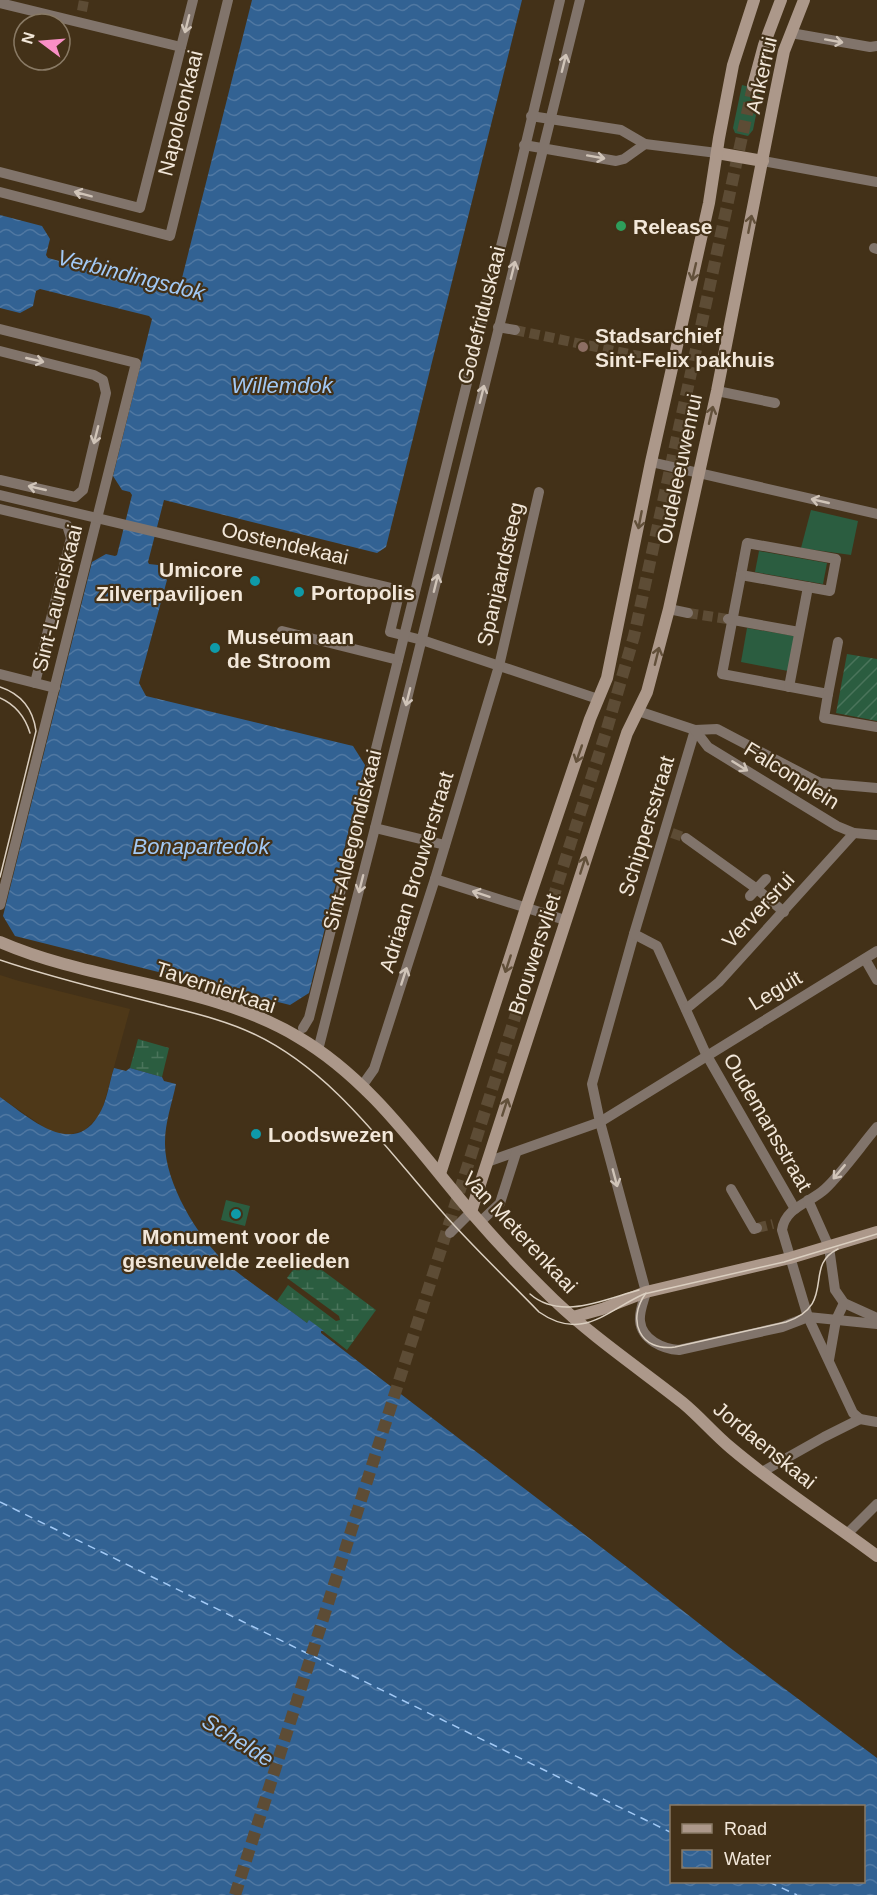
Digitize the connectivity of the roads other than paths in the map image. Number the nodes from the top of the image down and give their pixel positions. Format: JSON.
{"nodes":[{"id":1,"x":193,"y":0,"type":"edge"},
{"id":2,"x":228,"y":0,"type":"edge"},
{"id":3,"x":560,"y":0,"type":"edge"},
{"id":4,"x":580,"y":0,"type":"edge"},
{"id":5,"x":754,"y":0,"type":"edge"},
{"id":6,"x":781,"y":0,"type":"edge"},
{"id":7,"x":804,"y":0,"type":"edge"},
{"id":8,"x":0,"y":3,"type":"edge"},
{"id":9,"x":790,"y":33,"type":"junction"},
{"id":10,"x":877,"y":46,"type":"edge"},
{"id":11,"x":181,"y":47,"type":"junction"},
{"id":12,"x":753,"y":86,"type":"tunnel mouth"},
{"id":13,"x":531,"y":116,"type":"junction"},
{"id":14,"x":550,"y":120,"type":"junction"},
{"id":15,"x":645,"y":144,"type":"junction"},
{"id":16,"x":524,"y":145,"type":"junction"},
{"id":17,"x":543,"y":148,"type":"junction"},
{"id":18,"x":717,"y":153,"type":"junction"},
{"id":19,"x":763,"y":161,"type":"junction"},
{"id":20,"x":0,"y":172,"type":"edge"},
{"id":21,"x":877,"y":182,"type":"edge"},
{"id":22,"x":0,"y":192,"type":"edge"},
{"id":23,"x":498,"y":327,"type":"junction"},
{"id":24,"x":0,"y":329,"type":"edge"},
{"id":25,"x":515,"y":330,"type":"tunnel mouth"},
{"id":26,"x":0,"y":351,"type":"edge"},
{"id":27,"x":653,"y":359,"type":"tunnel mouth"},
{"id":28,"x":673,"y":362,"type":"junction"},
{"id":29,"x":717,"y":391,"type":"junction"},
{"id":30,"x":775,"y":403,"type":"dead end"},
{"id":31,"x":651,"y":462,"type":"junction"},
{"id":32,"x":698,"y":472,"type":"junction"},
{"id":33,"x":0,"y":480,"type":"edge"},
{"id":34,"x":539,"y":492,"type":"dead end"},
{"id":35,"x":0,"y":495,"type":"edge"},
{"id":36,"x":0,"y":509,"type":"edge"},
{"id":37,"x":877,"y":514,"type":"edge"},
{"id":38,"x":97,"y":518,"type":"junction"},
{"id":39,"x":741,"y":575,"type":"junction"},
{"id":40,"x":808,"y":587,"type":"junction"},
{"id":41,"x":669,"y":609,"type":"junction"},
{"id":42,"x":688,"y":613,"type":"tunnel mouth"},
{"id":43,"x":730,"y":620,"type":"junction"},
{"id":44,"x":282,"y":631,"type":"dead end"},
{"id":45,"x":799,"y":632,"type":"junction"},
{"id":46,"x":404,"y":636,"type":"junction"},
{"id":47,"x":422,"y":640,"type":"junction"},
{"id":48,"x":838,"y":642,"type":"dead end"},
{"id":49,"x":398,"y":660,"type":"junction"},
{"id":50,"x":499,"y":666,"type":"junction"},
{"id":51,"x":0,"y":674,"type":"edge"},
{"id":52,"x":35,"y":683,"type":"junction"},
{"id":53,"x":789,"y":687,"type":"junction"},
{"id":54,"x":56,"y":688,"type":"junction"},
{"id":55,"x":828,"y":694,"type":"junction"},
{"id":56,"x":598,"y":699,"type":"junction"},
{"id":57,"x":638,"y":711,"type":"junction"},
{"id":58,"x":877,"y":727,"type":"edge"},
{"id":59,"x":695,"y":730,"type":"junction"},
{"id":60,"x":877,"y":788,"type":"edge"},
{"id":61,"x":375,"y":828,"type":"junction"},
{"id":62,"x":854,"y":833,"type":"junction"},
{"id":63,"x":877,"y":835,"type":"edge"},
{"id":64,"x":686,"y":838,"type":"tunnel mouth"},
{"id":65,"x":446,"y":845,"type":"junction"},
{"id":66,"x":435,"y":879,"type":"junction"},
{"id":67,"x":766,"y":879,"type":"dead end"},
{"id":68,"x":754,"y":893,"type":"junction"},
{"id":69,"x":0,"y":904,"type":"edge"},
{"id":70,"x":526,"y":908,"type":"junction"},
{"id":71,"x":784,"y":912,"type":"junction"},
{"id":72,"x":565,"y":920,"type":"junction"},
{"id":73,"x":634,"y":933,"type":"junction"},
{"id":74,"x":0,"y":942,"type":"edge"},
{"id":75,"x":877,"y":951,"type":"edge"},
{"id":76,"x":865,"y":959,"type":"junction"},
{"id":77,"x":877,"y":980,"type":"edge"},
{"id":78,"x":686,"y":1008,"type":"junction"},
{"id":79,"x":303,"y":1028,"type":"dead end"},
{"id":80,"x":318,"y":1050,"type":"junction"},
{"id":81,"x":706,"y":1054,"type":"junction"},
{"id":82,"x":362,"y":1086,"type":"junction"},
{"id":83,"x":600,"y":1122,"type":"junction"},
{"id":84,"x":877,"y":1127,"type":"edge"},
{"id":85,"x":516,"y":1153,"type":"junction"},
{"id":86,"x":487,"y":1162,"type":"junction"},
{"id":87,"x":440,"y":1174,"type":"junction"},
{"id":88,"x":731,"y":1190,"type":"dead end"},
{"id":89,"x":808,"y":1200,"type":"junction"},
{"id":90,"x":795,"y":1209,"type":"junction"},
{"id":91,"x":471,"y":1212,"type":"junction"},
{"id":92,"x":480,"y":1222,"type":"junction"},
{"id":93,"x":757,"y":1228,"type":"dead end"},
{"id":94,"x":877,"y":1232,"type":"edge"},
{"id":95,"x":450,"y":1233,"type":"dead end"},
{"id":96,"x":829,"y":1247,"type":"junction"},
{"id":97,"x":790,"y":1258,"type":"junction"},
{"id":98,"x":646,"y":1292,"type":"junction"},
{"id":99,"x":844,"y":1303,"type":"junction"},
{"id":100,"x":573,"y":1317,"type":"junction"},
{"id":101,"x":808,"y":1317,"type":"junction"},
{"id":102,"x":877,"y":1318,"type":"edge"},
{"id":103,"x":836,"y":1320,"type":"junction"},
{"id":104,"x":877,"y":1324,"type":"edge"},
{"id":105,"x":829,"y":1360,"type":"junction"},
{"id":106,"x":630,"y":1361,"type":"joint"},
{"id":107,"x":860,"y":1419,"type":"junction"},
{"id":108,"x":877,"y":1422,"type":"edge"},
{"id":109,"x":762,"y":1472,"type":"junction"},
{"id":110,"x":877,"y":1504,"type":"edge"},
{"id":111,"x":847,"y":1534,"type":"junction"},
{"id":112,"x":877,"y":1556,"type":"edge"}],
"edges":[{"from":1,"to":11,"type":"street","name":"Napoleonkaai","one_way":true},
{"from":2,"to":22,"type":"street","name":"Napoleonkaai"},
{"from":3,"to":13,"type":"street","name":"Godefriduskaai"},
{"from":14,"to":4,"type":"street","name":"Godefriduskaai","one_way":true},
{"from":5,"to":18,"type":"street","name":"Ankerrui"},
{"from":6,"to":12,"type":"street","name":"Ankerrui"},
{"from":7,"to":9,"type":"street","name":"Ankerrui"},
{"from":8,"to":11,"type":"street"},
{"from":9,"to":10,"type":"street","one_way":true},
{"from":9,"to":19,"type":"street","name":"Ankerrui"},
{"from":11,"to":20,"type":"street","name":"Napoleonkaai","one_way":true},
{"from":13,"to":14,"type":"street"},
{"from":13,"to":16,"type":"street","name":"Godefriduskaai"},
{"from":14,"to":15,"type":"street"},
{"from":14,"to":17,"type":"street","name":"Godefriduskaai"},
{"from":17,"to":15,"type":"street","one_way":true},
{"from":15,"to":18,"type":"street"},
{"from":16,"to":17,"type":"street"},
{"from":16,"to":46,"type":"street","name":"Godefriduskaai"},
{"from":23,"to":17,"type":"street","name":"Godefriduskaai","one_way":true},
{"from":18,"to":19,"type":"street"},
{"from":18,"to":28,"type":"street","name":"Oudeleeuwenrui","one_way":true},
{"from":19,"to":21,"type":"street"},
{"from":29,"to":19,"type":"street","name":"Oudeleeuwenrui","one_way":true},
{"from":23,"to":25,"type":"street"},
{"from":47,"to":23,"type":"street","name":"Godefriduskaai","one_way":true},
{"from":24,"to":38,"type":"street"},
{"from":26,"to":33,"type":"street","one_way":true},
{"from":27,"to":28,"type":"street"},
{"from":28,"to":31,"type":"street","name":"Oudeleeuwenrui"},
{"from":29,"to":30,"type":"street"},
{"from":32,"to":29,"type":"street","name":"Oudeleeuwenrui","one_way":true},
{"from":31,"to":32,"type":"street"},
{"from":31,"to":56,"type":"street","name":"Oudeleeuwenrui","one_way":true},
{"from":37,"to":32,"type":"street","one_way":true},
{"from":32,"to":41,"type":"street","name":"Oudeleeuwenrui"},
{"from":34,"to":50,"type":"street","name":"Spanjaardsteeg"},
{"from":35,"to":38,"type":"street","name":"Oostendekaai"},
{"from":36,"to":52,"type":"street","name":"Sint-Laureiskaai"},
{"from":38,"to":46,"type":"street","name":"Oostendekaai"},
{"from":38,"to":54,"type":"street","name":"Sint-Laureiskaai"},
{"from":39,"to":40,"type":"street"},
{"from":39,"to":40,"type":"street"},
{"from":39,"to":43,"type":"street"},
{"from":40,"to":45,"type":"street"},
{"from":41,"to":42,"type":"street"},
{"from":57,"to":41,"type":"street","name":"Oudeleeuwenrui","one_way":true},
{"from":43,"to":45,"type":"street"},
{"from":43,"to":53,"type":"street"},
{"from":44,"to":49,"type":"street"},
{"from":45,"to":53,"type":"street"},
{"from":46,"to":47,"type":"street"},
{"from":46,"to":49,"type":"street","name":"Sint-Aldegondiskaai"},
{"from":47,"to":50,"type":"street"},
{"from":47,"to":61,"type":"street","name":"Sint-Aldegondiskaai","one_way":true},
{"from":48,"to":55,"type":"street"},
{"from":49,"to":79,"type":"street","name":"Sint-Aldegondiskaai"},
{"from":50,"to":56,"type":"street"},
{"from":50,"to":65,"type":"street","name":"Adriaan Brouwerstraat"},
{"from":51,"to":52,"type":"street"},
{"from":52,"to":54,"type":"street","name":"Sint-Laureiskaai"},
{"from":53,"to":55,"type":"street"},
{"from":54,"to":69,"type":"street","name":"Sint-Laureiskaai"},
{"from":55,"to":58,"type":"street"},
{"from":56,"to":70,"type":"street","name":"Brouwersvliet","one_way":true},
{"from":57,"to":59,"type":"street","name":"Falconplein"},
{"from":72,"to":57,"type":"street","name":"Brouwersvliet","one_way":true},
{"from":59,"to":60,"type":"street","name":"Falconplein"},
{"from":59,"to":62,"type":"street","name":"Falconplein","one_way":true},
{"from":59,"to":73,"type":"street","name":"Schippersstraat"},
{"from":61,"to":65,"type":"street"},
{"from":61,"to":80,"type":"street","name":"Sint-Aldegondiskaai","one_way":true},
{"from":62,"to":63,"type":"street","name":"Falconplein"},
{"from":62,"to":71,"type":"street","name":"Verversrui"},
{"from":64,"to":68,"type":"street"},
{"from":65,"to":66,"type":"street","name":"Adriaan Brouwerstraat"},
{"from":70,"to":66,"type":"street","one_way":true},
{"from":82,"to":66,"type":"street","name":"Adriaan Brouwerstraat","one_way":true},
{"from":67,"to":68,"type":"street"},
{"from":68,"to":71,"type":"street"},
{"from":70,"to":72,"type":"street"},
{"from":70,"to":87,"type":"street","name":"Brouwersvliet","one_way":true},
{"from":71,"to":78,"type":"street","name":"Verversrui"},
{"from":86,"to":72,"type":"street","name":"Brouwersvliet","one_way":true},
{"from":73,"to":78,"type":"street","name":"Oudemansstraat"},
{"from":73,"to":83,"type":"street","name":"Schippersstraat"},
{"from":74,"to":80,"type":"street","name":"Tavernierkaai"},
{"from":75,"to":76,"type":"street","name":"Leguit"},
{"from":76,"to":77,"type":"street"},
{"from":76,"to":81,"type":"street","name":"Leguit"},
{"from":78,"to":81,"type":"street","name":"Oudemansstraat"},
{"from":80,"to":82,"type":"street","name":"Tavernierkaai"},
{"from":81,"to":83,"type":"street","name":"Leguit"},
{"from":81,"to":90,"type":"street","name":"Oudemansstraat"},
{"from":82,"to":87,"type":"street","name":"Tavernierkaai"},
{"from":83,"to":85,"type":"street","name":"Leguit"},
{"from":83,"to":98,"type":"street","name":"Schippersstraat","one_way":true},
{"from":84,"to":89,"type":"street","one_way":true},
{"from":85,"to":86,"type":"street","name":"Leguit"},
{"from":85,"to":92,"type":"street"},
{"from":86,"to":91,"type":"street","name":"Brouwersvliet"},
{"from":87,"to":91,"type":"street","name":"Van Meterenkaai"},
{"from":88,"to":93,"type":"street"},
{"from":89,"to":90,"type":"street"},
{"from":89,"to":96,"type":"street"},
{"from":90,"to":97,"type":"street"},
{"from":91,"to":92,"type":"street","name":"Van Meterenkaai"},
{"from":91,"to":95,"type":"street"},
{"from":92,"to":100,"type":"street","name":"Van Meterenkaai"},
{"from":94,"to":96,"type":"street"},
{"from":96,"to":97,"type":"street"},
{"from":96,"to":99,"type":"street"},
{"from":97,"to":98,"type":"street"},
{"from":97,"to":101,"type":"street"},
{"from":98,"to":100,"type":"street"},
{"from":98,"to":101,"type":"street"},
{"from":99,"to":102,"type":"street"},
{"from":99,"to":103,"type":"street"},
{"from":100,"to":106,"type":"street","name":"Van Meterenkaai"},
{"from":101,"to":103,"type":"street"},
{"from":101,"to":105,"type":"street"},
{"from":103,"to":104,"type":"street"},
{"from":103,"to":105,"type":"street"},
{"from":105,"to":107,"type":"street"},
{"from":106,"to":109,"type":"street","name":"Jordaenskaai"},
{"from":107,"to":108,"type":"street"},
{"from":107,"to":109,"type":"street"},
{"from":109,"to":111,"type":"street","name":"Jordaenskaai"},
{"from":110,"to":111,"type":"street"},
{"from":111,"to":112,"type":"street","name":"Jordaenskaai"}]}
